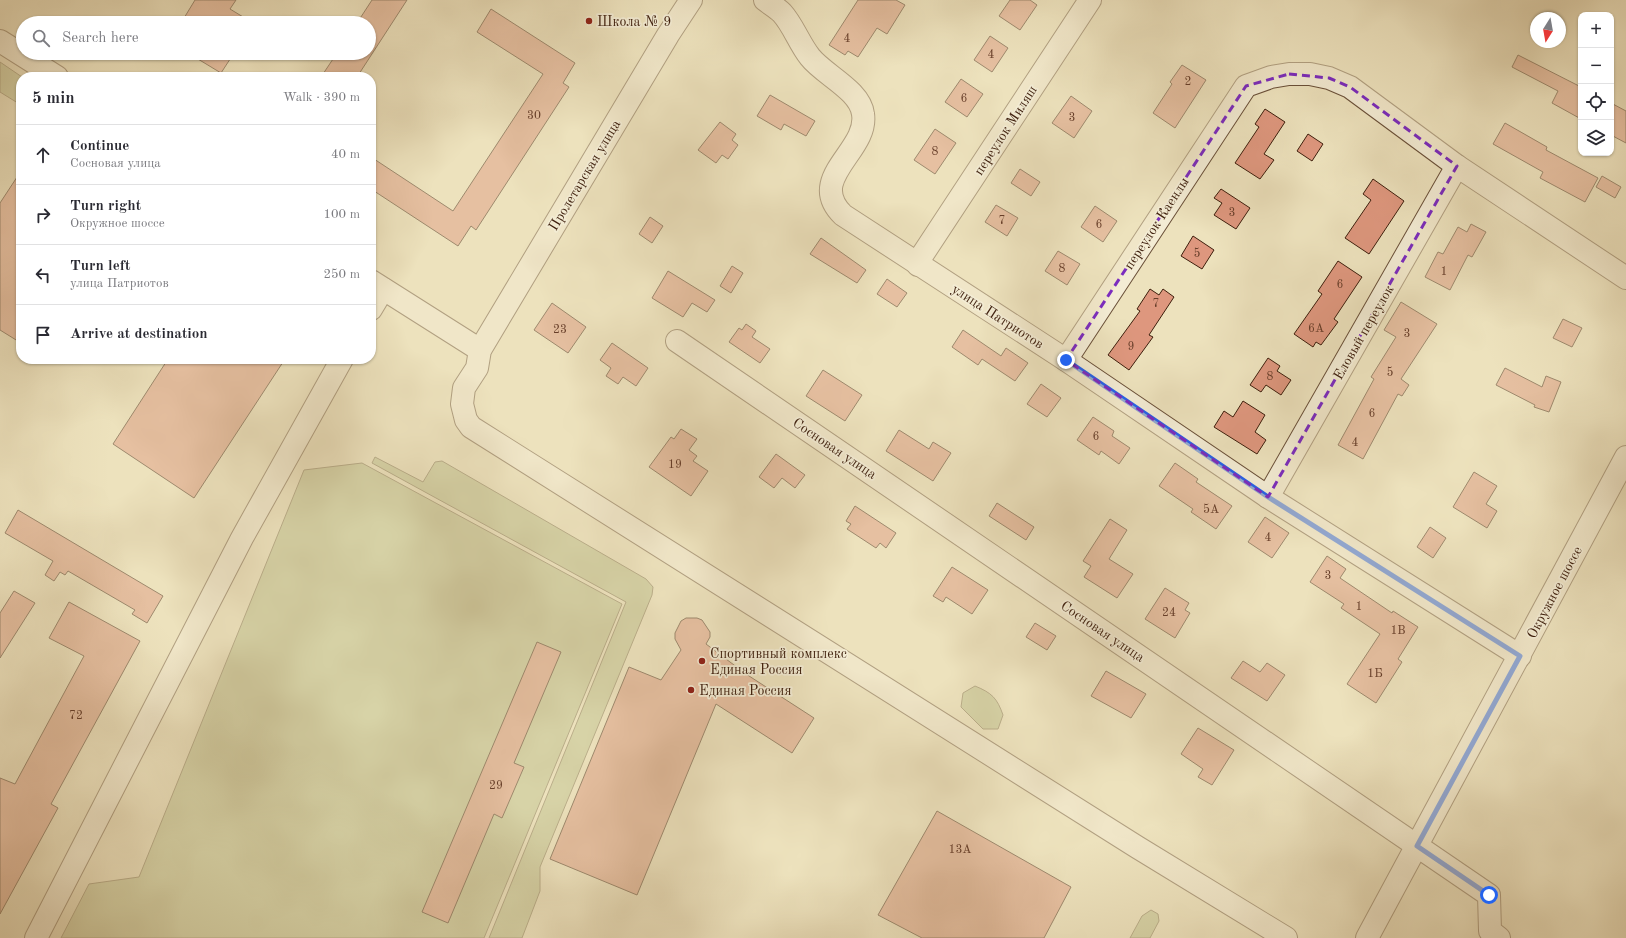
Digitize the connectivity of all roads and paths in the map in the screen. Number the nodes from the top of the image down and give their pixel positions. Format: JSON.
{"nodes":[{"id":1,"x":691,"y":0,"type":"edge"},
{"id":2,"x":764,"y":0,"type":"edge"},
{"id":3,"x":1090,"y":0,"type":"edge"},
{"id":4,"x":787,"y":6,"type":"edge"},
{"id":5,"x":0,"y":41,"type":"edge"},
{"id":6,"x":16,"y":51,"type":"edge"},
{"id":7,"x":30,"y":60,"type":"edge"},
{"id":8,"x":49,"y":72,"type":"edge"},
{"id":9,"x":1457,"y":166,"type":"junction"},
{"id":10,"x":919,"y":262,"type":"junction"},
{"id":11,"x":1626,"y":278,"type":"edge"},
{"id":12,"x":377,"y":285,"type":"edge"},
{"id":13,"x":677,"y":341,"type":"dead end"},
{"id":14,"x":480,"y":350,"type":"junction"},
{"id":15,"x":1066,"y":360,"type":"junction"},
{"id":16,"x":339,"y":364,"type":"edge"},
{"id":17,"x":1626,"y":457,"type":"edge"},
{"id":18,"x":1268,"y":497,"type":"junction"},
{"id":19,"x":1520,"y":656,"type":"junction"},
{"id":20,"x":1417,"y":846,"type":"junction"},
{"id":21,"x":36,"y":938,"type":"edge"},
{"id":22,"x":1286,"y":938,"type":"edge"},
{"id":23,"x":1367,"y":938,"type":"edge"},
{"id":24,"x":1499,"y":938,"type":"edge"}],
"edges":[{"from":1,"to":14,"type":"street","name":"Пролетарская улица"},
{"from":2,"to":4,"type":"street"},
{"from":3,"to":10,"type":"street","name":"переулок Миляш"},
{"from":4,"to":10,"type":"street","name":"улица Патриотов"},
{"from":5,"to":6,"type":"street"},
{"from":7,"to":8,"type":"street"},
{"from":9,"to":11,"type":"street"},
{"from":9,"to":15,"type":"street","name":"переулок Каенлы"},
{"from":9,"to":18,"type":"street","name":"Еловый переулок"},
{"from":10,"to":15,"type":"street","name":"улица Патриотов"},
{"from":12,"to":14,"type":"street"},
{"from":13,"to":20,"type":"street","name":"Сосновая улица"},
{"from":14,"to":22,"type":"street","name":"Пролетарская улица"},
{"from":15,"to":18,"type":"street","name":"улица Патриотов"},
{"from":16,"to":21,"type":"street"},
{"from":17,"to":19,"type":"street","name":"Окружное шоссе"},
{"from":18,"to":19,"type":"street","name":"улица Патриотов"},
{"from":19,"to":20,"type":"street","name":"Окружное шоссе"},
{"from":20,"to":23,"type":"street","name":"Окружное шоссе"},
{"from":20,"to":24,"type":"street","name":"Сосновая улица"}]}
